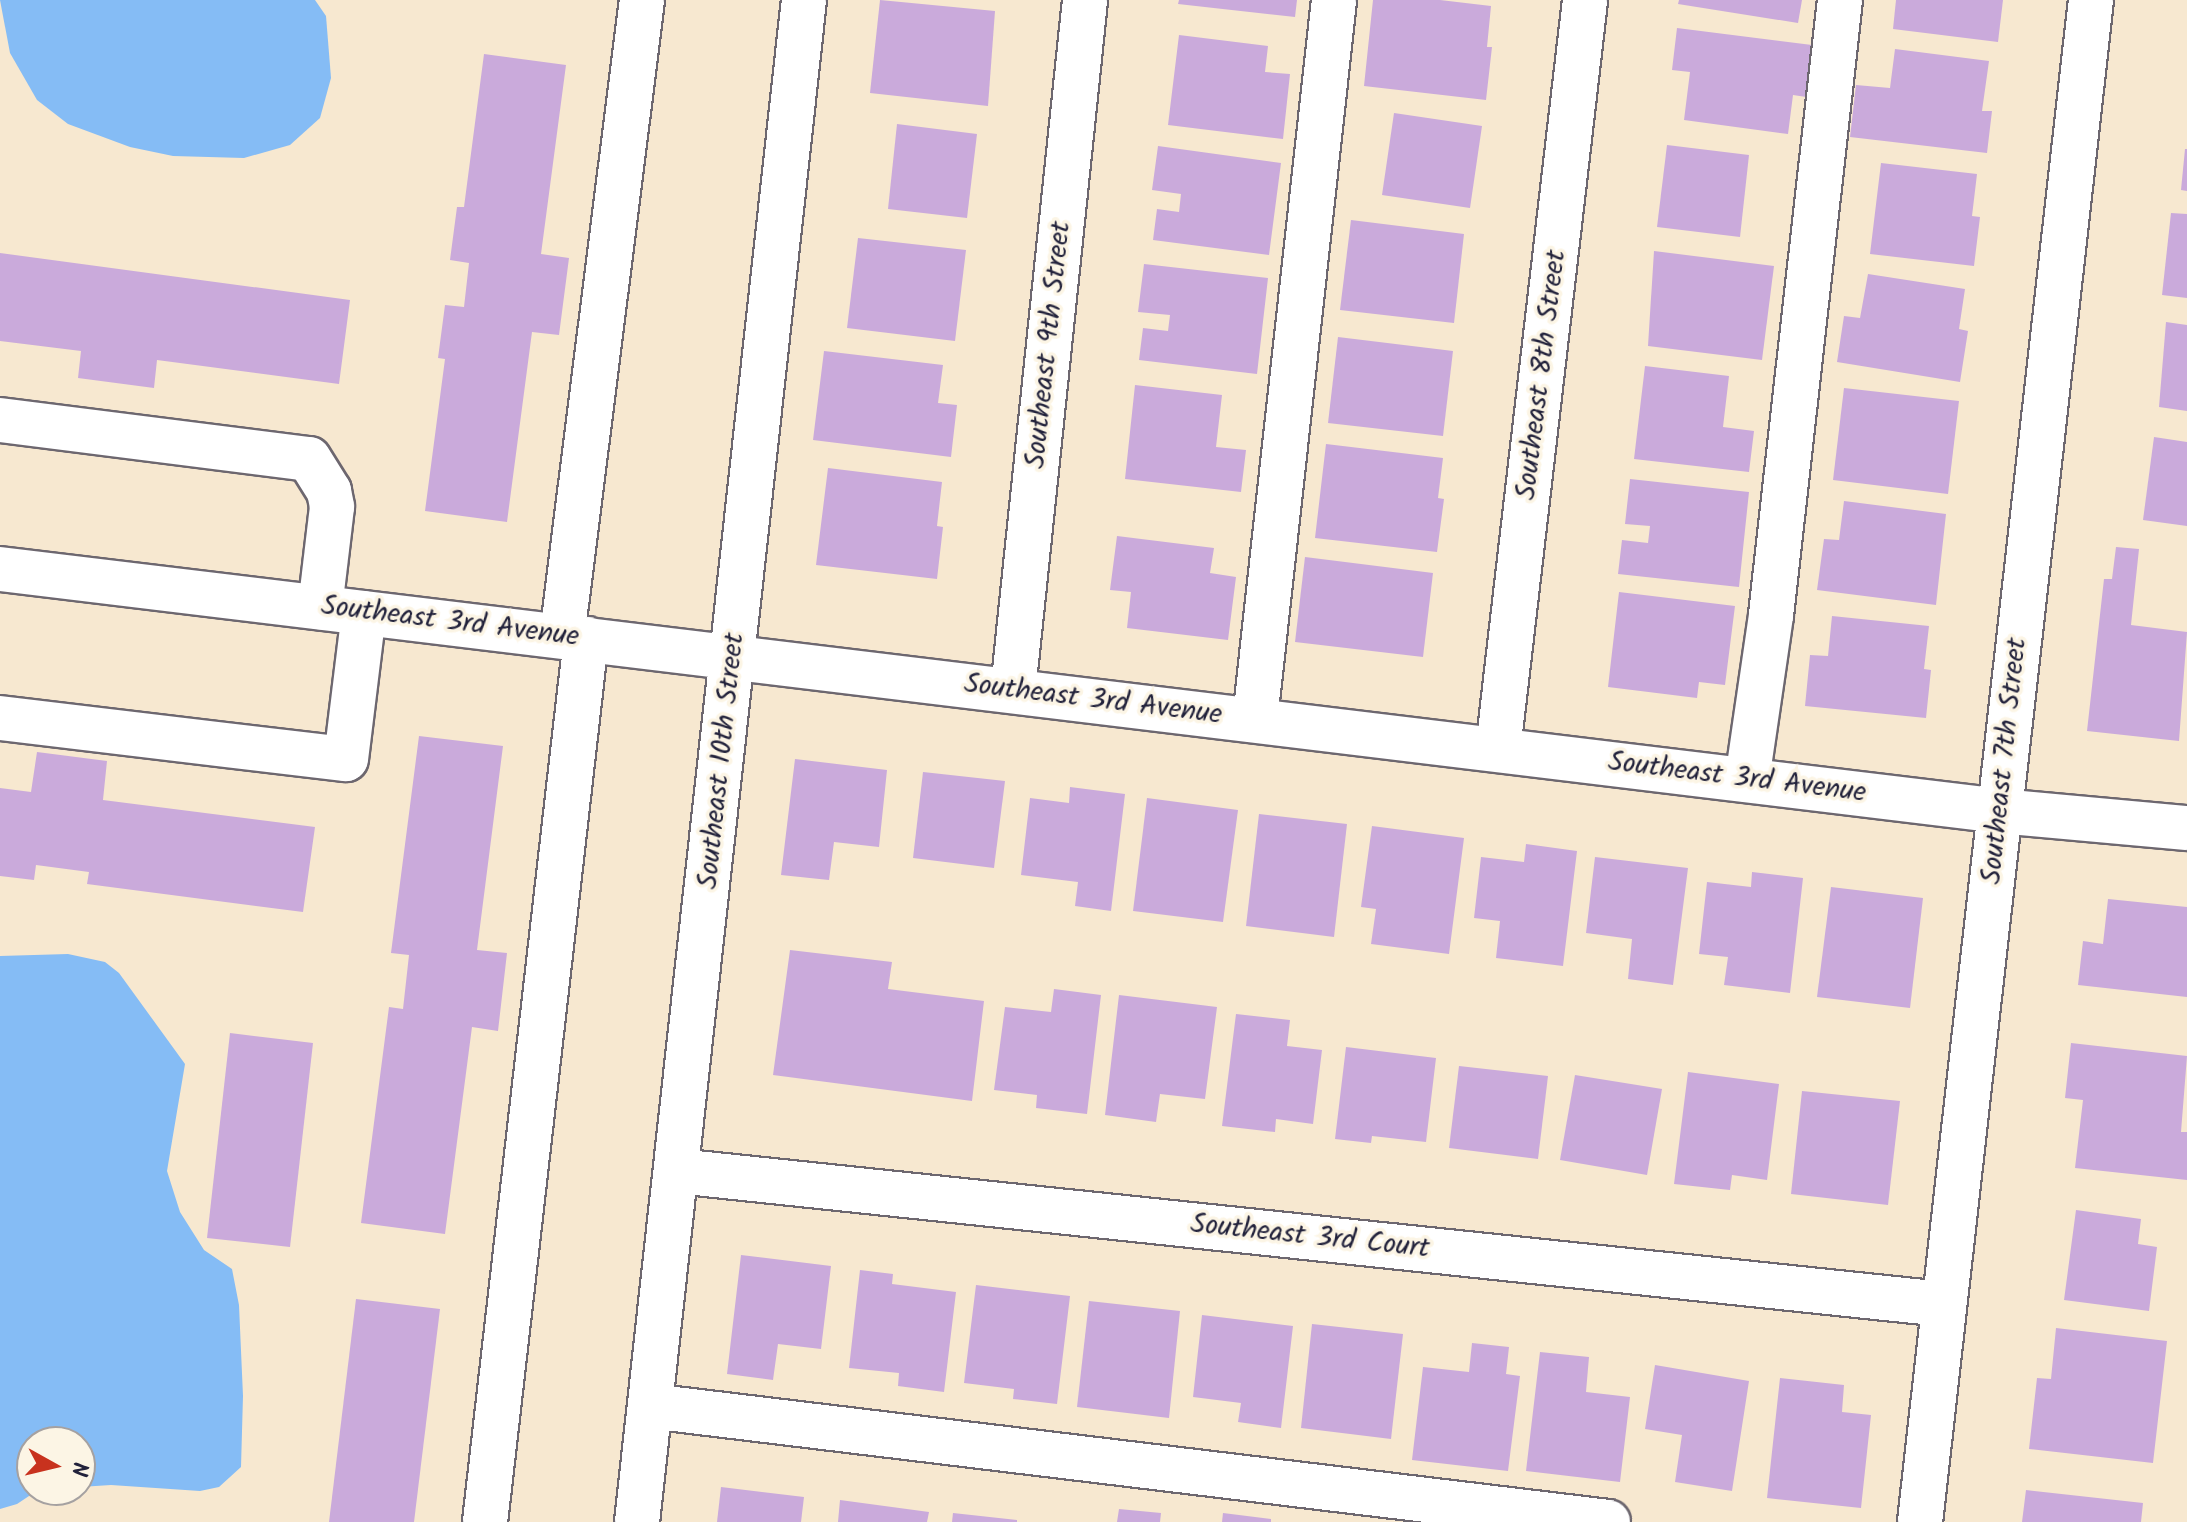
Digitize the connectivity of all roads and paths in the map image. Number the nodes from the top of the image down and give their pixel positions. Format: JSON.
{"nodes":[{"id":1,"x":642,"y":0,"type":"edge"},
{"id":2,"x":804,"y":0,"type":"edge"},
{"id":3,"x":1085,"y":0,"type":"edge"},
{"id":4,"x":1334,"y":0,"type":"edge"},
{"id":5,"x":1585,"y":0,"type":"edge"},
{"id":6,"x":1840,"y":0,"type":"edge"},
{"id":7,"x":2091,"y":0,"type":"edge"},
{"id":8,"x":0,"y":420,"type":"edge"},
{"id":9,"x":0,"y":569,"type":"edge"},
{"id":10,"x":320,"y":607,"type":"junction"},
{"id":11,"x":364,"y":613,"type":"junction"},
{"id":12,"x":574,"y":637,"type":"junction"},
{"id":13,"x":734,"y":656,"type":"junction"},
{"id":14,"x":1013,"y":690,"type":"junction"},
{"id":15,"x":0,"y":718,"type":"edge"},
{"id":16,"x":1255,"y":719,"type":"junction"},
{"id":17,"x":1498,"y":749,"type":"junction"},
{"id":18,"x":1747,"y":780,"type":"junction"},
{"id":19,"x":1999,"y":811,"type":"junction"},
{"id":20,"x":2187,"y":828,"type":"edge"},
{"id":21,"x":677,"y":1171,"type":"junction"},
{"id":22,"x":1943,"y":1304,"type":"junction"},
{"id":23,"x":650,"y":1406,"type":"junction"},
{"id":24,"x":485,"y":1522,"type":"edge"},
{"id":25,"x":637,"y":1522,"type":"edge"},
{"id":26,"x":1608,"y":1522,"type":"edge"},
{"id":27,"x":1920,"y":1522,"type":"edge"}],
"edges":[{"from":1,"to":12,"type":"street"},
{"from":2,"to":13,"type":"street","name":"Southeast 10th Street"},
{"from":3,"to":14,"type":"street","name":"Southeast 9th Street"},
{"from":4,"to":16,"type":"street"},
{"from":5,"to":17,"type":"street","name":"Southeast 8th Street"},
{"from":6,"to":18,"type":"street"},
{"from":7,"to":19,"type":"street","name":"Southeast 7th Street"},
{"from":8,"to":10,"type":"street"},
{"from":9,"to":10,"type":"street","name":"Southeast 3rd Avenue"},
{"from":10,"to":11,"type":"street","name":"Southeast 3rd Avenue"},
{"from":11,"to":12,"type":"street","name":"Southeast 3rd Avenue"},
{"from":11,"to":15,"type":"street"},
{"from":12,"to":13,"type":"street","name":"Southeast 3rd Avenue"},
{"from":12,"to":24,"type":"street"},
{"from":13,"to":14,"type":"street","name":"Southeast 3rd Avenue"},
{"from":13,"to":21,"type":"street","name":"Southeast 10th Street"},
{"from":14,"to":16,"type":"street","name":"Southeast 3rd Avenue"},
{"from":16,"to":17,"type":"street","name":"Southeast 3rd Avenue"},
{"from":17,"to":18,"type":"street","name":"Southeast 3rd Avenue"},
{"from":18,"to":19,"type":"street","name":"Southeast 3rd Avenue"},
{"from":19,"to":20,"type":"street","name":"Southeast 3rd Avenue"},
{"from":19,"to":22,"type":"street","name":"Southeast 7th Street"},
{"from":21,"to":22,"type":"street","name":"Southeast 3rd Court"},
{"from":21,"to":23,"type":"street","name":"Southeast 10th Street"},
{"from":22,"to":27,"type":"street","name":"Southeast 7th Street"},
{"from":23,"to":25,"type":"street","name":"Southeast 10th Street"},
{"from":23,"to":26,"type":"street"}]}
